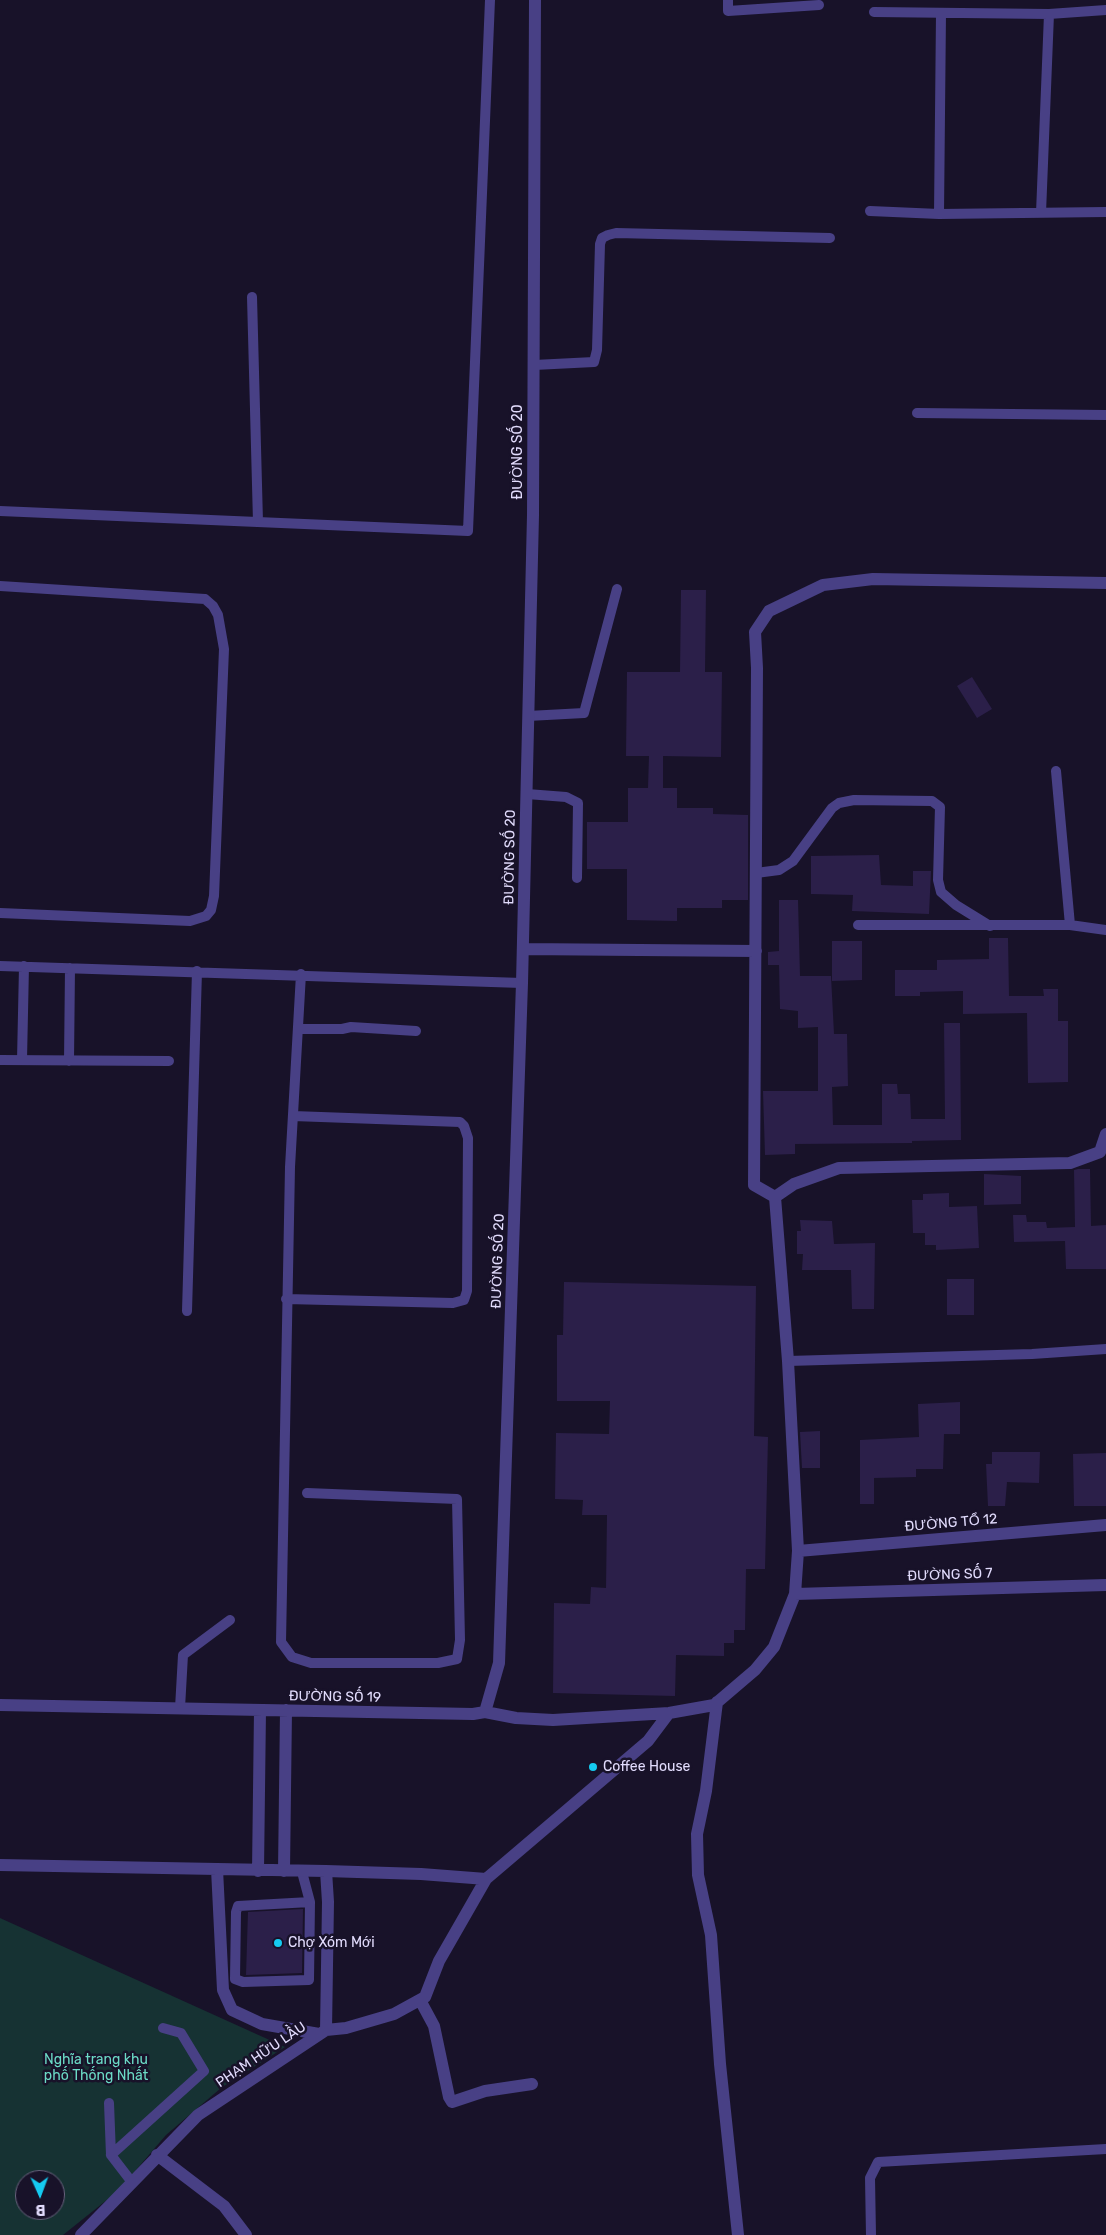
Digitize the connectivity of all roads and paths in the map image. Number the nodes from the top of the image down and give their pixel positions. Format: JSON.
{"nodes":[{"id":1,"x":490,"y":0,"type":"edge"},
{"id":2,"x":535,"y":0,"type":"edge"},
{"id":3,"x":728,"y":0,"type":"edge"},
{"id":4,"x":819,"y":5,"type":"dead end"},
{"id":5,"x":1106,"y":10,"type":"edge"},
{"id":6,"x":874,"y":12,"type":"dead end"},
{"id":7,"x":941,"y":13,"type":"junction"},
{"id":8,"x":1048,"y":14,"type":"junction"},
{"id":9,"x":870,"y":211,"type":"dead end"},
{"id":10,"x":1106,"y":212,"type":"edge"},
{"id":11,"x":1041,"y":213,"type":"junction"},
{"id":12,"x":939,"y":214,"type":"junction"},
{"id":13,"x":830,"y":238,"type":"dead end"},
{"id":14,"x":252,"y":297,"type":"dead end"},
{"id":15,"x":534,"y":365,"type":"junction"},
{"id":16,"x":917,"y":413,"type":"dead end"},
{"id":17,"x":1106,"y":415,"type":"edge"},
{"id":18,"x":0,"y":511,"type":"edge"},
{"id":19,"x":258,"y":522,"type":"junction"},
{"id":20,"x":1106,"y":583,"type":"edge"},
{"id":21,"x":0,"y":586,"type":"edge"},
{"id":22,"x":617,"y":589,"type":"dead end"},
{"id":23,"x":528,"y":716,"type":"junction"},
{"id":24,"x":1056,"y":771,"type":"dead end"},
{"id":25,"x":527,"y":794,"type":"junction"},
{"id":26,"x":756,"y":873,"type":"junction"},
{"id":27,"x":577,"y":878,"type":"dead end"},
{"id":28,"x":0,"y":914,"type":"edge"},
{"id":29,"x":858,"y":925,"type":"dead end"},
{"id":30,"x":1070,"y":925,"type":"junction"},
{"id":31,"x":990,"y":926,"type":"junction"},
{"id":32,"x":1106,"y":930,"type":"edge"},
{"id":33,"x":523,"y":949,"type":"junction"},
{"id":34,"x":756,"y":951,"type":"junction"},
{"id":35,"x":0,"y":966,"type":"edge"},
{"id":36,"x":24,"y":966,"type":"junction"},
{"id":37,"x":70,"y":968,"type":"junction"},
{"id":38,"x":197,"y":971,"type":"junction"},
{"id":39,"x":301,"y":974,"type":"junction"},
{"id":40,"x":522,"y":983,"type":"junction"},
{"id":41,"x":298,"y":1029,"type":"junction"},
{"id":42,"x":416,"y":1031,"type":"dead end"},
{"id":43,"x":0,"y":1060,"type":"edge"},
{"id":44,"x":22,"y":1060,"type":"junction"},
{"id":45,"x":69,"y":1061,"type":"junction"},
{"id":46,"x":169,"y":1061,"type":"dead end"},
{"id":47,"x":293,"y":1116,"type":"junction"},
{"id":48,"x":1106,"y":1134,"type":"edge"},
{"id":49,"x":1103,"y":1154,"type":"edge"},
{"id":50,"x":775,"y":1197,"type":"junction"},
{"id":51,"x":286,"y":1299,"type":"junction"},
{"id":52,"x":186,"y":1311,"type":"dead end"},
{"id":53,"x":1106,"y":1349,"type":"edge"},
{"id":54,"x":788,"y":1362,"type":"junction"},
{"id":55,"x":307,"y":1493,"type":"dead end"},
{"id":56,"x":1106,"y":1526,"type":"edge"},
{"id":57,"x":798,"y":1551,"type":"junction"},
{"id":58,"x":1106,"y":1585,"type":"edge"},
{"id":59,"x":795,"y":1594,"type":"junction"},
{"id":60,"x":230,"y":1620,"type":"dead end"},
{"id":61,"x":717,"y":1702,"type":"junction"},
{"id":62,"x":0,"y":1704,"type":"edge"},
{"id":63,"x":180,"y":1708,"type":"junction"},
{"id":64,"x":260,"y":1710,"type":"junction"},
{"id":65,"x":286,"y":1710,"type":"junction"},
{"id":66,"x":486,"y":1712,"type":"junction"},
{"id":67,"x":669,"y":1713,"type":"junction"},
{"id":68,"x":0,"y":1865,"type":"edge"},
{"id":69,"x":217,"y":1869,"type":"junction"},
{"id":70,"x":258,"y":1871,"type":"junction"},
{"id":71,"x":284,"y":1871,"type":"junction"},
{"id":72,"x":326,"y":1871,"type":"junction"},
{"id":73,"x":302,"y":1872,"type":"junction"},
{"id":74,"x":486,"y":1880,"type":"junction"},
{"id":75,"x":310,"y":1902,"type":"junction"},
{"id":76,"x":420,"y":2000,"type":"junction"},
{"id":77,"x":163,"y":2028,"type":"dead end"},
{"id":78,"x":323,"y":2032,"type":"junction"},
{"id":79,"x":532,"y":2084,"type":"dead end"},
{"id":80,"x":109,"y":2103,"type":"dead end"},
{"id":81,"x":1106,"y":2150,"type":"edge"},
{"id":82,"x":157,"y":2154,"type":"junction"},
{"id":83,"x":111,"y":2155,"type":"junction"},
{"id":84,"x":131,"y":2181,"type":"junction"},
{"id":85,"x":83,"y":2234,"type":"edge"},
{"id":86,"x":246,"y":2235,"type":"edge"},
{"id":87,"x":738,"y":2235,"type":"edge"},
{"id":88,"x":872,"y":2235,"type":"edge"}],
"edges":[{"from":1,"to":19,"type":"lane"},
{"from":2,"to":15,"type":"street","name":"ĐƯỜNG SỐ 20"},
{"from":3,"to":4,"type":"lane"},
{"from":5,"to":8,"type":"lane"},
{"from":6,"to":7,"type":"lane"},
{"from":7,"to":8,"type":"lane"},
{"from":7,"to":12,"type":"lane"},
{"from":8,"to":11,"type":"lane"},
{"from":9,"to":12,"type":"lane"},
{"from":10,"to":11,"type":"lane"},
{"from":11,"to":12,"type":"lane"},
{"from":13,"to":15,"type":"lane"},
{"from":14,"to":19,"type":"lane"},
{"from":15,"to":23,"type":"street","name":"ĐƯỜNG SỐ 20"},
{"from":16,"to":17,"type":"lane"},
{"from":18,"to":19,"type":"lane"},
{"from":20,"to":26,"type":"street"},
{"from":21,"to":28,"type":"lane"},
{"from":22,"to":23,"type":"lane"},
{"from":23,"to":25,"type":"street","name":"ĐƯỜNG SỐ 20"},
{"from":24,"to":30,"type":"lane"},
{"from":25,"to":27,"type":"lane"},
{"from":25,"to":33,"type":"street","name":"ĐƯỜNG SỐ 20"},
{"from":26,"to":31,"type":"lane"},
{"from":26,"to":34,"type":"street"},
{"from":29,"to":31,"type":"lane"},
{"from":30,"to":31,"type":"lane"},
{"from":30,"to":32,"type":"lane"},
{"from":33,"to":34,"type":"street"},
{"from":33,"to":40,"type":"street","name":"ĐƯỜNG SỐ 20"},
{"from":34,"to":50,"type":"street"},
{"from":35,"to":36,"type":"lane"},
{"from":36,"to":37,"type":"lane"},
{"from":36,"to":44,"type":"lane"},
{"from":37,"to":38,"type":"lane"},
{"from":37,"to":45,"type":"lane"},
{"from":38,"to":39,"type":"lane"},
{"from":38,"to":52,"type":"lane"},
{"from":39,"to":40,"type":"lane"},
{"from":39,"to":41,"type":"lane"},
{"from":40,"to":66,"type":"street","name":"ĐƯỜNG SỐ 20"},
{"from":41,"to":42,"type":"lane"},
{"from":41,"to":47,"type":"lane"},
{"from":43,"to":44,"type":"lane"},
{"from":44,"to":45,"type":"lane"},
{"from":45,"to":46,"type":"lane"},
{"from":47,"to":51,"type":"lane"},
{"from":47,"to":51,"type":"lane"},
{"from":48,"to":49,"type":"street"},
{"from":49,"to":50,"type":"street"},
{"from":50,"to":54,"type":"street"},
{"from":51,"to":55,"type":"lane"},
{"from":53,"to":54,"type":"lane"},
{"from":54,"to":57,"type":"street"},
{"from":56,"to":57,"type":"street","name":"ĐƯỜNG TỔ 12"},
{"from":57,"to":59,"type":"street"},
{"from":58,"to":59,"type":"street","name":"ĐƯỜNG SỐ 7"},
{"from":59,"to":61,"type":"street"},
{"from":60,"to":63,"type":"lane"},
{"from":61,"to":67,"type":"street","name":"ĐƯỜNG SỐ 19"},
{"from":61,"to":87,"type":"street"},
{"from":62,"to":63,"type":"street","name":"ĐƯỜNG SỐ 19"},
{"from":63,"to":64,"type":"street","name":"ĐƯỜNG SỐ 19"},
{"from":64,"to":65,"type":"street","name":"ĐƯỜNG SỐ 19"},
{"from":64,"to":70,"type":"street"},
{"from":65,"to":66,"type":"street","name":"ĐƯỜNG SỐ 19"},
{"from":65,"to":71,"type":"street"},
{"from":66,"to":67,"type":"street","name":"ĐƯỜNG SỐ 19"},
{"from":67,"to":74,"type":"street"},
{"from":68,"to":69,"type":"street"},
{"from":69,"to":70,"type":"street"},
{"from":69,"to":78,"type":"street"},
{"from":70,"to":71,"type":"street"},
{"from":71,"to":73,"type":"street"},
{"from":72,"to":73,"type":"street"},
{"from":72,"to":74,"type":"street"},
{"from":72,"to":78,"type":"street"},
{"from":73,"to":75,"type":"lane"},
{"from":74,"to":76,"type":"street"},
{"from":75,"to":75,"type":"lane"},
{"from":76,"to":78,"type":"street","name":"PHẠM HỮU LẦU"},
{"from":76,"to":79,"type":"street"},
{"from":77,"to":83,"type":"lane"},
{"from":78,"to":82,"type":"street","name":"PHẠM HỮU LẦU"},
{"from":80,"to":83,"type":"lane"},
{"from":81,"to":88,"type":"lane"},
{"from":82,"to":84,"type":"street","name":"PHẠM HỮU LẦU"},
{"from":82,"to":86,"type":"street"},
{"from":83,"to":84,"type":"lane"},
{"from":84,"to":85,"type":"street","name":"PHẠM HỮU LẦU"}]}
